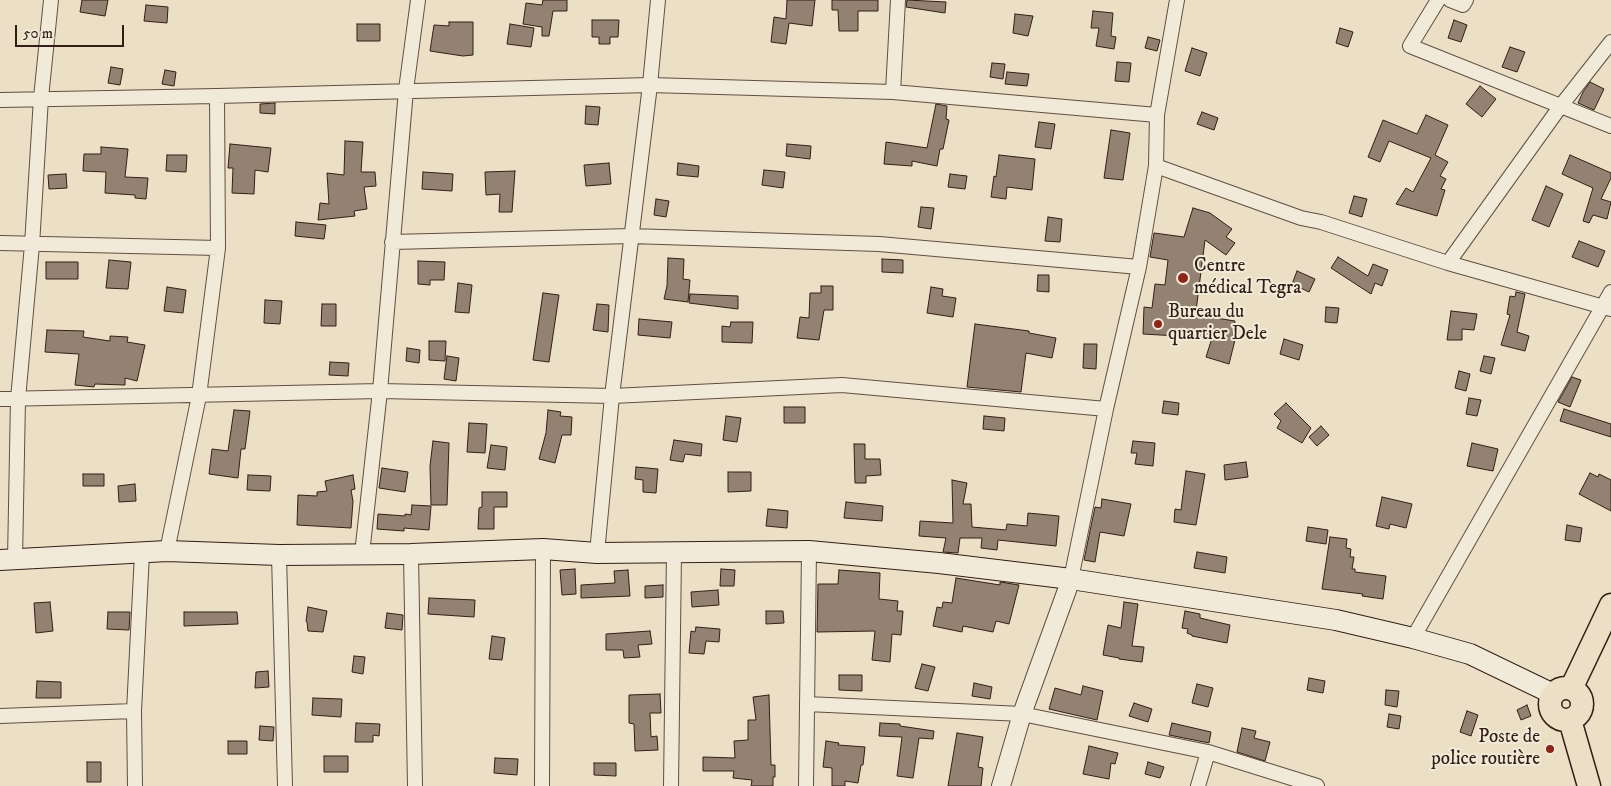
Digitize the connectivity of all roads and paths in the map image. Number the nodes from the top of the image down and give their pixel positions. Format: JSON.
{"nodes":[{"id":1,"x":51,"y":0,"type":"edge"},
{"id":2,"x":418,"y":0,"type":"edge"},
{"id":3,"x":658,"y":0,"type":"edge"},
{"id":4,"x":898,"y":0,"type":"edge"},
{"id":5,"x":1177,"y":0,"type":"edge"},
{"id":6,"x":1438,"y":0,"type":"edge"},
{"id":7,"x":1450,"y":0,"type":"edge"},
{"id":8,"x":1466,"y":0,"type":"edge"},
{"id":9,"x":1611,"y":42,"type":"edge"},
{"id":10,"x":650,"y":85,"type":"junction"},
{"id":11,"x":406,"y":90,"type":"junction"},
{"id":12,"x":893,"y":92,"type":"junction"},
{"id":13,"x":217,"y":96,"type":"junction"},
{"id":14,"x":41,"y":98,"type":"junction"},
{"id":15,"x":0,"y":100,"type":"edge"},
{"id":16,"x":1560,"y":107,"type":"junction"},
{"id":17,"x":1157,"y":115,"type":"junction"},
{"id":18,"x":1611,"y":126,"type":"edge"},
{"id":19,"x":1156,"y":166,"type":"junction"},
{"id":20,"x":631,"y":236,"type":"junction"},
{"id":21,"x":392,"y":242,"type":"junction"},
{"id":22,"x":0,"y":243,"type":"edge"},
{"id":23,"x":32,"y":245,"type":"junction"},
{"id":24,"x":218,"y":248,"type":"junction"},
{"id":25,"x":1448,"y":263,"type":"junction"},
{"id":26,"x":1139,"y":267,"type":"junction"},
{"id":27,"x":1611,"y":292,"type":"edge"},
{"id":28,"x":1607,"y":308,"type":"edge"},
{"id":29,"x":380,"y":391,"type":"junction"},
{"id":30,"x":199,"y":396,"type":"junction"},
{"id":31,"x":612,"y":396,"type":"junction"},
{"id":32,"x":0,"y":399,"type":"edge"},
{"id":33,"x":18,"y":399,"type":"junction"},
{"id":34,"x":1106,"y":409,"type":"junction"},
{"id":35,"x":543,"y":549,"type":"junction"},
{"id":36,"x":167,"y":551,"type":"junction"},
{"id":37,"x":810,"y":551,"type":"junction"},
{"id":38,"x":142,"y":553,"type":"junction"},
{"id":39,"x":596,"y":553,"type":"junction"},
{"id":40,"x":674,"y":553,"type":"junction"},
{"id":41,"x":362,"y":554,"type":"junction"},
{"id":42,"x":411,"y":554,"type":"junction"},
{"id":43,"x":279,"y":555,"type":"junction"},
{"id":44,"x":8,"y":560,"type":"edge"},
{"id":45,"x":1071,"y":579,"type":"junction"},
{"id":46,"x":1611,"y":605,"type":"edge"},
{"id":47,"x":1413,"y":638,"type":"junction"},
{"id":48,"x":1562,"y":692,"type":"junction"},
{"id":49,"x":807,"y":704,"type":"junction"},
{"id":50,"x":134,"y":711,"type":"junction"},
{"id":51,"x":1022,"y":714,"type":"junction"},
{"id":52,"x":0,"y":716,"type":"edge"},
{"id":53,"x":1208,"y":752,"type":"junction"},
{"id":54,"x":135,"y":786,"type":"edge"},
{"id":55,"x":284,"y":786,"type":"edge"},
{"id":56,"x":415,"y":786,"type":"edge"},
{"id":57,"x":542,"y":786,"type":"edge"},
{"id":58,"x":671,"y":786,"type":"edge"},
{"id":59,"x":806,"y":786,"type":"edge"},
{"id":60,"x":1002,"y":786,"type":"edge"},
{"id":61,"x":1198,"y":786,"type":"edge"},
{"id":62,"x":1317,"y":786,"type":"edge"},
{"id":63,"x":1589,"y":786,"type":"edge"}],
"edges":[{"from":1,"to":14,"type":"street"},
{"from":2,"to":11,"type":"street"},
{"from":3,"to":10,"type":"street"},
{"from":4,"to":12,"type":"street"},
{"from":5,"to":17,"type":"street"},
{"from":6,"to":16,"type":"street"},
{"from":7,"to":8,"type":"street"},
{"from":9,"to":16,"type":"street"},
{"from":10,"to":11,"type":"street"},
{"from":10,"to":12,"type":"street"},
{"from":10,"to":20,"type":"street"},
{"from":11,"to":13,"type":"street"},
{"from":11,"to":21,"type":"street"},
{"from":12,"to":17,"type":"street"},
{"from":13,"to":14,"type":"street"},
{"from":13,"to":24,"type":"street"},
{"from":14,"to":15,"type":"street"},
{"from":14,"to":23,"type":"street"},
{"from":16,"to":18,"type":"street"},
{"from":16,"to":25,"type":"street"},
{"from":17,"to":19,"type":"street"},
{"from":19,"to":25,"type":"street"},
{"from":19,"to":26,"type":"street"},
{"from":20,"to":21,"type":"street"},
{"from":20,"to":26,"type":"street"},
{"from":20,"to":31,"type":"street"},
{"from":21,"to":29,"type":"street"},
{"from":22,"to":23,"type":"street"},
{"from":23,"to":24,"type":"street"},
{"from":23,"to":33,"type":"street"},
{"from":24,"to":30,"type":"street"},
{"from":25,"to":28,"type":"street"},
{"from":26,"to":34,"type":"street"},
{"from":27,"to":28,"type":"street"},
{"from":28,"to":47,"type":"street"},
{"from":29,"to":30,"type":"street"},
{"from":29,"to":31,"type":"street"},
{"from":29,"to":41,"type":"street"},
{"from":30,"to":33,"type":"street"},
{"from":30,"to":36,"type":"street"},
{"from":31,"to":34,"type":"street"},
{"from":31,"to":39,"type":"street"},
{"from":32,"to":33,"type":"street"},
{"from":33,"to":44,"type":"street"},
{"from":34,"to":45,"type":"street"},
{"from":35,"to":39,"type":"main road"},
{"from":35,"to":42,"type":"main road"},
{"from":35,"to":57,"type":"street"},
{"from":36,"to":38,"type":"main road"},
{"from":36,"to":43,"type":"main road"},
{"from":37,"to":40,"type":"main road"},
{"from":37,"to":45,"type":"main road"},
{"from":37,"to":49,"type":"street"},
{"from":38,"to":44,"type":"main road"},
{"from":38,"to":50,"type":"street"},
{"from":39,"to":40,"type":"main road"},
{"from":40,"to":58,"type":"street"},
{"from":41,"to":42,"type":"main road"},
{"from":41,"to":43,"type":"main road"},
{"from":42,"to":56,"type":"street"},
{"from":43,"to":55,"type":"street"},
{"from":45,"to":47,"type":"main road"},
{"from":45,"to":51,"type":"street"},
{"from":46,"to":48,"type":"main road"},
{"from":47,"to":48,"type":"main road"},
{"from":48,"to":63,"type":"main road"},
{"from":49,"to":51,"type":"street"},
{"from":49,"to":59,"type":"street"},
{"from":50,"to":52,"type":"street"},
{"from":50,"to":54,"type":"street"},
{"from":51,"to":53,"type":"street"},
{"from":51,"to":60,"type":"street"},
{"from":53,"to":61,"type":"street"},
{"from":53,"to":62,"type":"street"}]}
